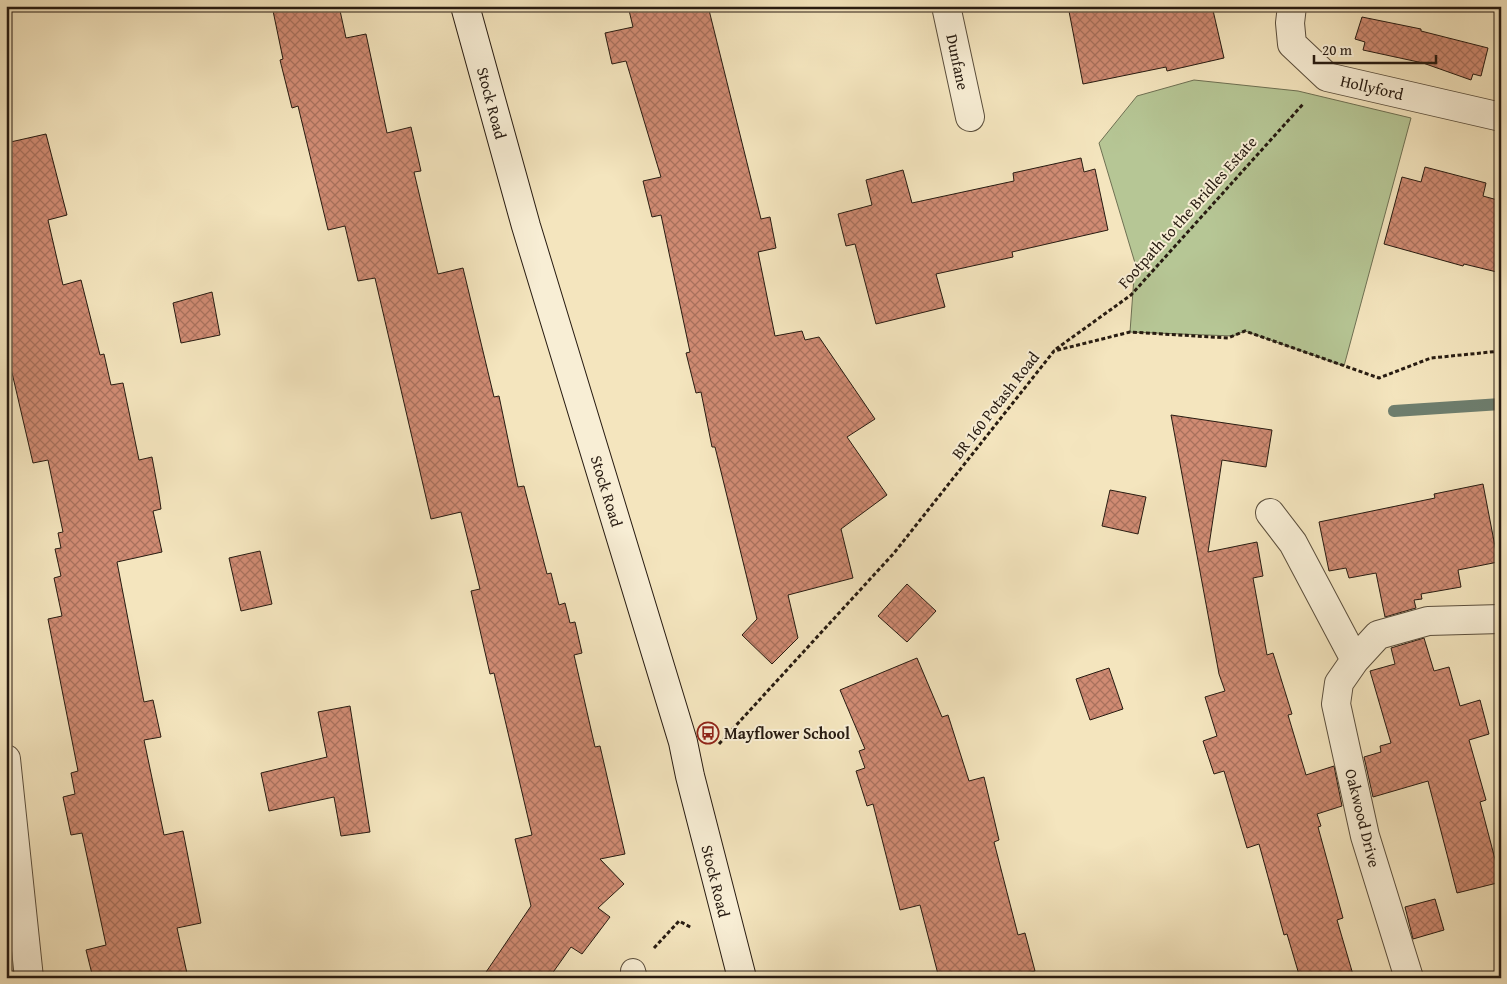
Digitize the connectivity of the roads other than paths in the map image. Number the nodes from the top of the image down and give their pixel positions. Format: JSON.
{"nodes":[{"id":1,"x":465,"y":6,"type":"edge"},
{"id":2,"x":946,"y":6,"type":"edge"},
{"id":3,"x":1292,"y":6,"type":"edge"},
{"id":4,"x":970,"y":117,"type":"dead end"},
{"id":5,"x":1501,"y":117,"type":"edge"},
{"id":6,"x":1270,"y":513,"type":"dead end"},
{"id":7,"x":1501,"y":618,"type":"edge"},
{"id":8,"x":1355,"y":660,"type":"junction"},
{"id":9,"x":6,"y":759,"type":"edge"},
{"id":10,"x":29,"y":978,"type":"edge"},
{"id":11,"x":742,"y":978,"type":"edge"},
{"id":12,"x":1409,"y":978,"type":"edge"}],
"edges":[{"from":1,"to":11,"type":"street","name":"Stock Road"},
{"from":2,"to":4,"type":"street","name":"Dunfane"},
{"from":3,"to":5,"type":"street","name":"Hollyford"},
{"from":6,"to":8,"type":"street"},
{"from":7,"to":8,"type":"street","name":"Oakwood Drive"},
{"from":8,"to":12,"type":"street","name":"Oakwood Drive"},
{"from":9,"to":10,"type":"street"}]}
